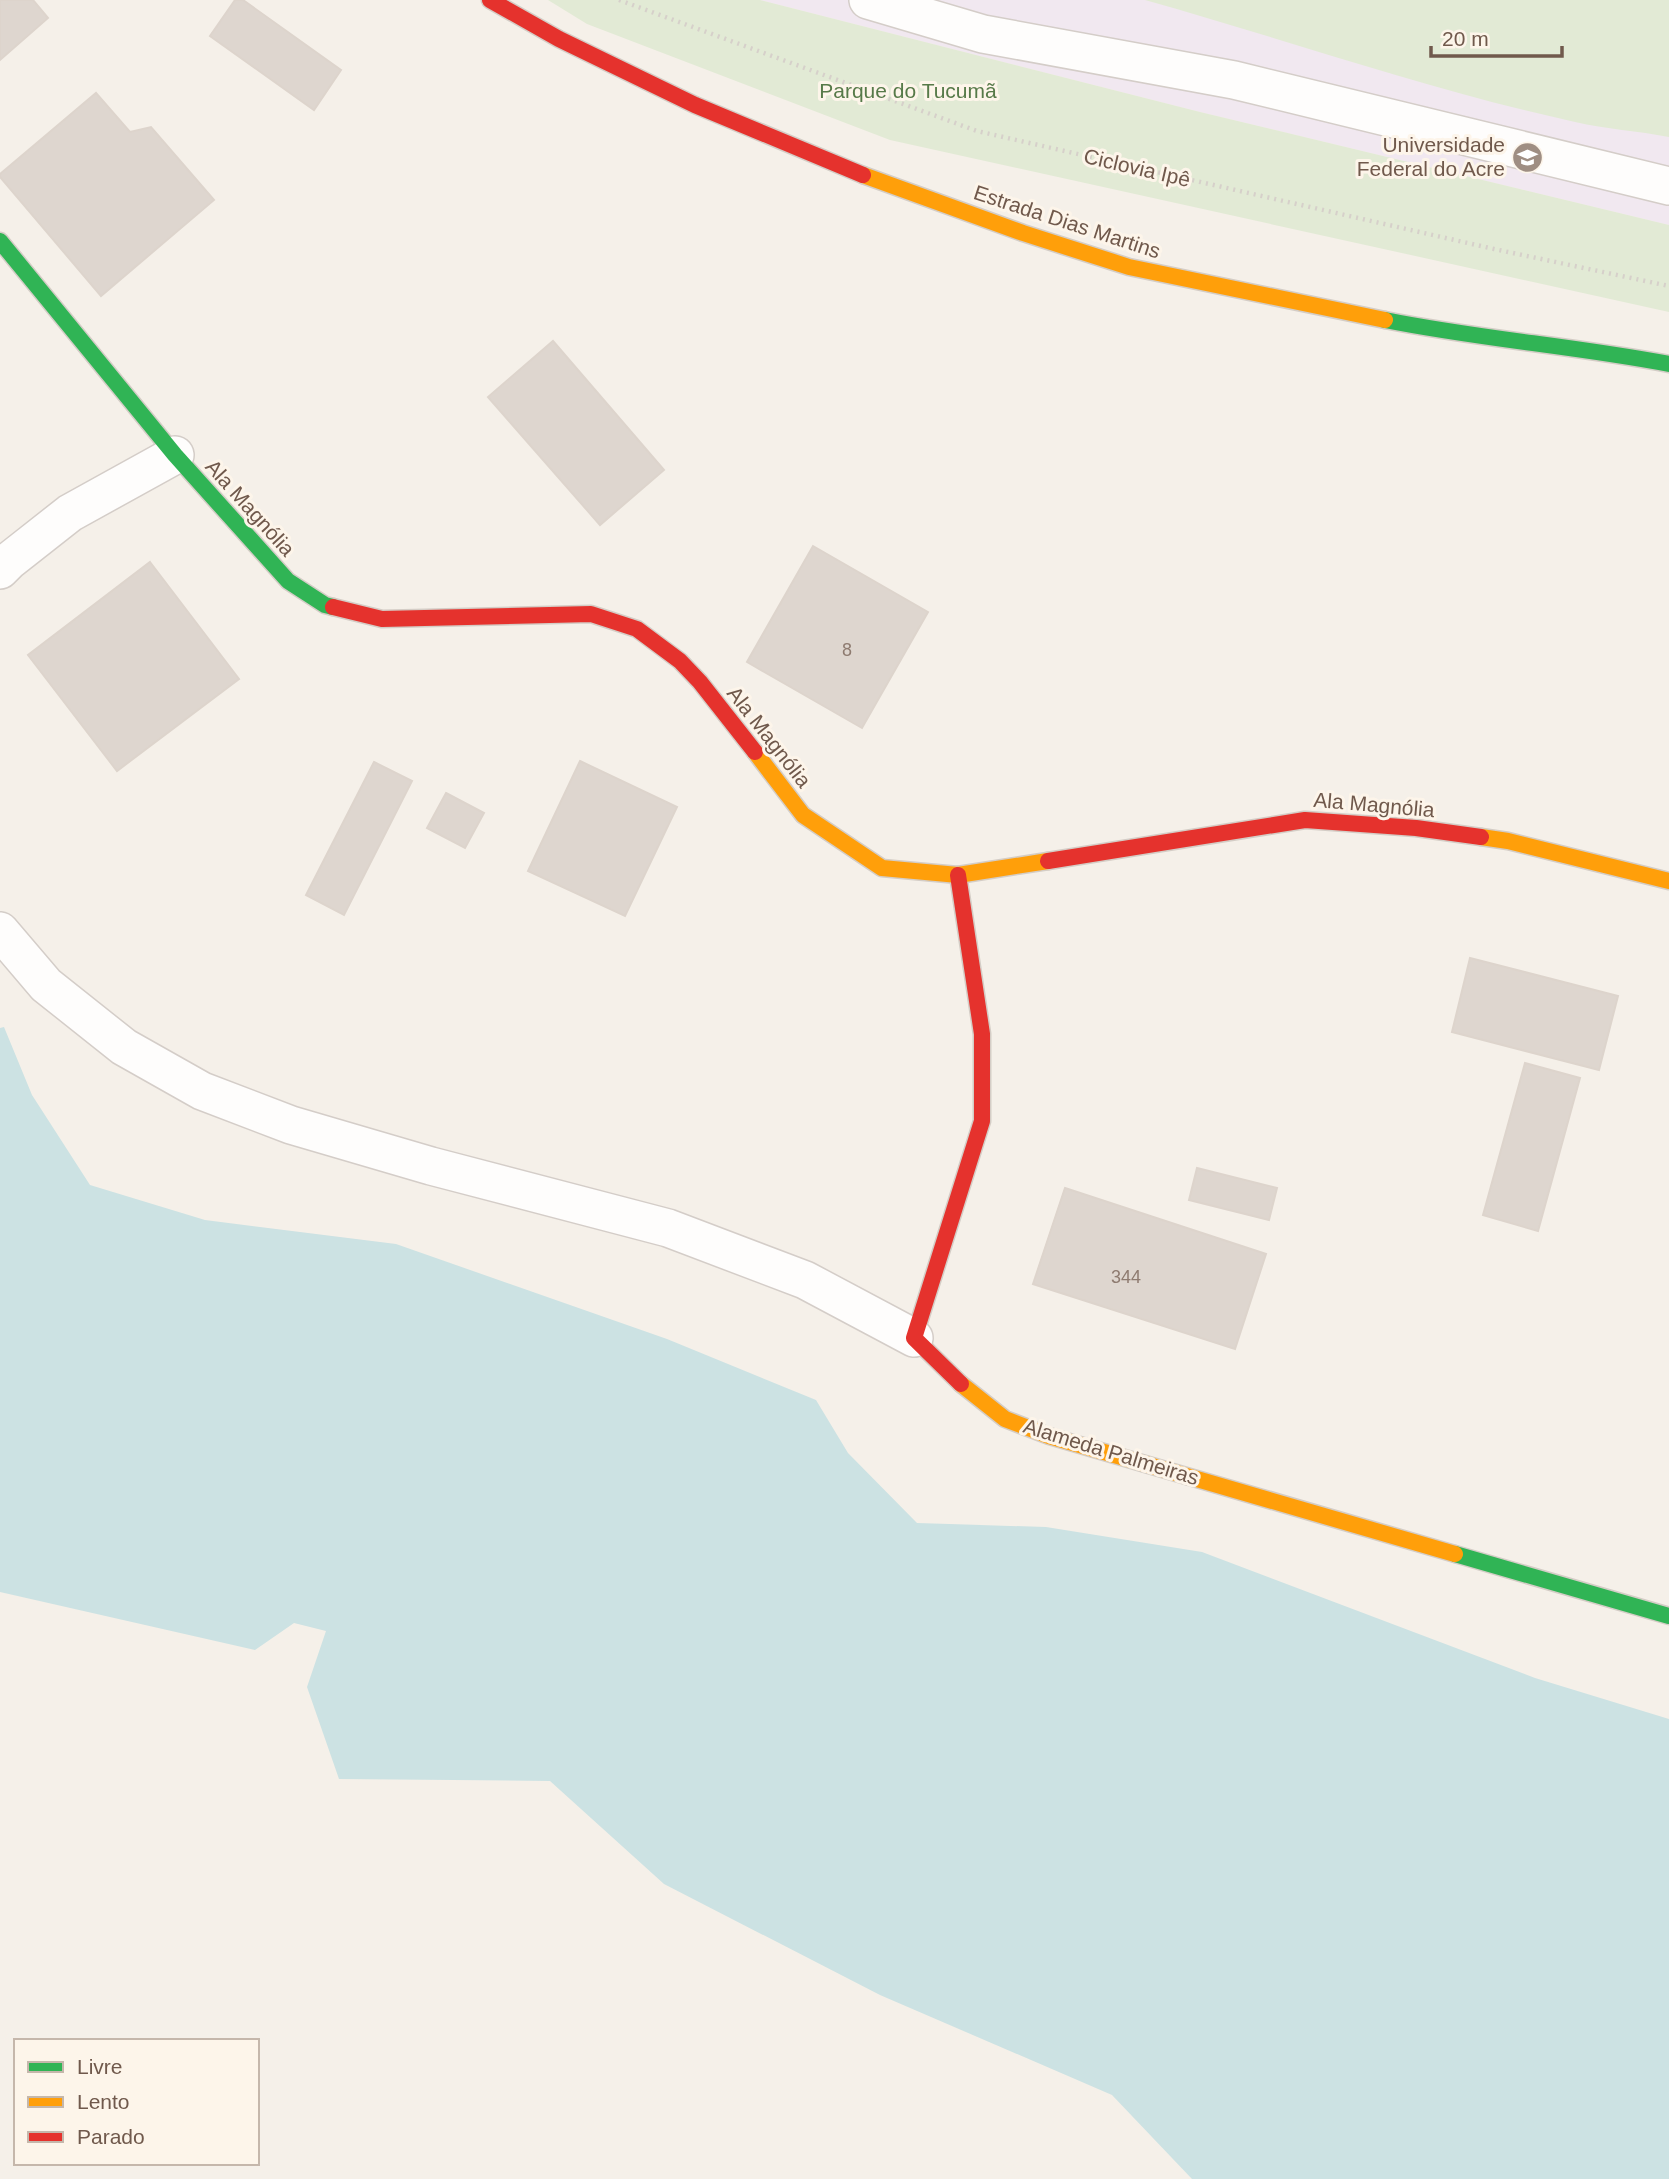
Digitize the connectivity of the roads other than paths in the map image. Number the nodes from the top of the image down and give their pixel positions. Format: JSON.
{"nodes":[{"id":1,"x":490,"y":0,"type":"edge"},
{"id":2,"x":868,"y":0,"type":"edge"},
{"id":3,"x":1669,"y":186,"type":"edge"},
{"id":4,"x":0,"y":241,"type":"edge"},
{"id":5,"x":1669,"y":364,"type":"edge"},
{"id":6,"x":175,"y":455,"type":"junction"},
{"id":7,"x":0,"y":570,"type":"edge"},
{"id":8,"x":958,"y":875,"type":"junction"},
{"id":9,"x":1669,"y":881,"type":"edge"},
{"id":10,"x":0,"y":932,"type":"edge"},
{"id":11,"x":914,"y":1338,"type":"junction"},
{"id":12,"x":1669,"y":1616,"type":"edge"}],
"edges":[{"from":1,"to":5,"type":"street","name":"Estrada Dias Martins"},
{"from":2,"to":3,"type":"street"},
{"from":4,"to":6,"type":"street","name":"Ala Magnólia"},
{"from":6,"to":7,"type":"street"},
{"from":6,"to":8,"type":"street","name":"Ala Magnólia"},
{"from":8,"to":9,"type":"street","name":"Ala Magnólia"},
{"from":8,"to":11,"type":"street"},
{"from":10,"to":11,"type":"street"},
{"from":11,"to":12,"type":"street","name":"Alameda Palmeiras"}]}
